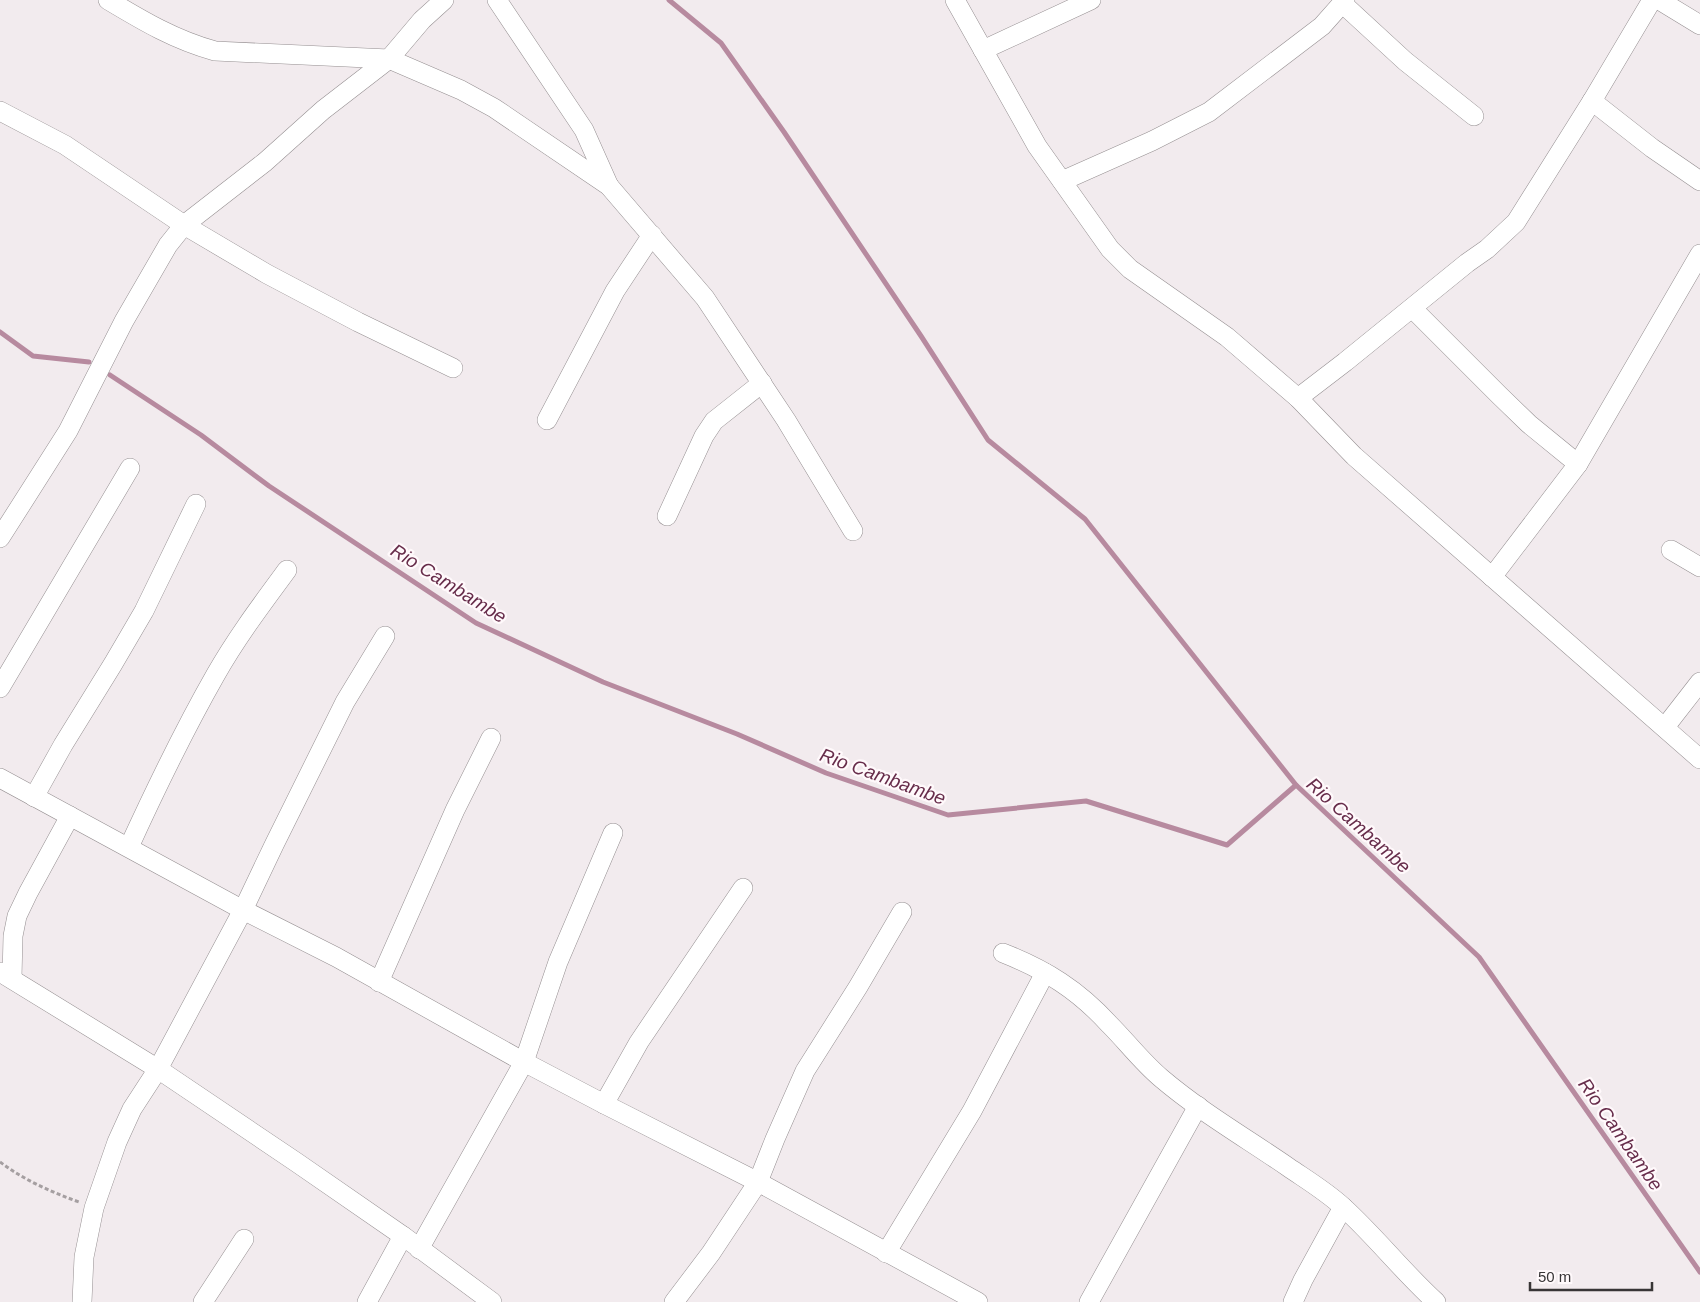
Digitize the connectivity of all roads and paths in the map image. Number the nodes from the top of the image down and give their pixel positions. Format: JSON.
{"nodes":[{"id":1,"x":108,"y":0,"type":"edge"},
{"id":2,"x":444,"y":0,"type":"edge"},
{"id":3,"x":497,"y":0,"type":"edge"},
{"id":4,"x":955,"y":0,"type":"edge"},
{"id":5,"x":1091,"y":0,"type":"edge"},
{"id":6,"x":1652,"y":0,"type":"edge"},
{"id":7,"x":1659,"y":0,"type":"edge"},
{"id":8,"x":1344,"y":2,"type":"edge"},
{"id":9,"x":1700,"y":25,"type":"edge"},
{"id":10,"x":983,"y":50,"type":"junction"},
{"id":11,"x":389,"y":59,"type":"junction"},
{"id":12,"x":1592,"y":100,"type":"junction"},
{"id":13,"x":0,"y":111,"type":"edge"},
{"id":14,"x":1474,"y":116,"type":"dead end"},
{"id":15,"x":1062,"y":181,"type":"junction"},
{"id":16,"x":1700,"y":181,"type":"edge"},
{"id":17,"x":609,"y":186,"type":"junction"},
{"id":18,"x":184,"y":225,"type":"junction"},
{"id":19,"x":652,"y":235,"type":"junction"},
{"id":20,"x":1700,"y":254,"type":"edge"},
{"id":21,"x":1412,"y":308,"type":"junction"},
{"id":22,"x":453,"y":368,"type":"dead end"},
{"id":23,"x":762,"y":384,"type":"junction"},
{"id":24,"x":1298,"y":398,"type":"junction"},
{"id":25,"x":547,"y":420,"type":"dead end"},
{"id":26,"x":1578,"y":464,"type":"junction"},
{"id":27,"x":130,"y":468,"type":"dead end"},
{"id":28,"x":196,"y":504,"type":"dead end"},
{"id":29,"x":667,"y":516,"type":"dead end"},
{"id":30,"x":852,"y":531,"type":"dead end"},
{"id":31,"x":0,"y":538,"type":"edge"},
{"id":32,"x":1671,"y":550,"type":"dead end"},
{"id":33,"x":1700,"y":567,"type":"edge"},
{"id":34,"x":287,"y":570,"type":"dead end"},
{"id":35,"x":1492,"y":577,"type":"junction"},
{"id":36,"x":385,"y":636,"type":"dead end"},
{"id":37,"x":1700,"y":682,"type":"edge"},
{"id":38,"x":0,"y":688,"type":"edge"},
{"id":39,"x":1664,"y":727,"type":"junction"},
{"id":40,"x":491,"y":738,"type":"dead end"},
{"id":41,"x":1700,"y":759,"type":"edge"},
{"id":42,"x":0,"y":778,"type":"edge"},
{"id":43,"x":34,"y":797,"type":"junction"},
{"id":44,"x":70,"y":816,"type":"junction"},
{"id":45,"x":613,"y":833,"type":"dead end"},
{"id":46,"x":129,"y":847,"type":"junction"},
{"id":47,"x":743,"y":888,"type":"dead end"},
{"id":48,"x":243,"y":910,"type":"junction"},
{"id":49,"x":902,"y":912,"type":"dead end"},
{"id":50,"x":1003,"y":953,"type":"dead end"},
{"id":51,"x":1045,"y":973,"type":"junction"},
{"id":52,"x":6,"y":975,"type":"edge"},
{"id":53,"x":380,"y":982,"type":"junction"},
{"id":54,"x":524,"y":1062,"type":"junction"},
{"id":55,"x":158,"y":1069,"type":"junction"},
{"id":56,"x":604,"y":1104,"type":"junction"},
{"id":57,"x":1198,"y":1106,"type":"junction"},
{"id":58,"x":0,"y":1162,"type":"edge"},
{"id":59,"x":758,"y":1182,"type":"junction"},
{"id":60,"x":1343,"y":1207,"type":"junction"},
{"id":61,"x":94,"y":1208,"type":"junction"},
{"id":62,"x":403,"y":1236,"type":"junction"},
{"id":63,"x":244,"y":1239,"type":"dead end"},
{"id":64,"x":419,"y":1249,"type":"junction"},
{"id":65,"x":886,"y":1253,"type":"junction"},
{"id":66,"x":82,"y":1302,"type":"edge"},
{"id":67,"x":203,"y":1302,"type":"edge"},
{"id":68,"x":367,"y":1302,"type":"edge"},
{"id":69,"x":492,"y":1302,"type":"edge"},
{"id":70,"x":674,"y":1302,"type":"edge"},
{"id":71,"x":978,"y":1302,"type":"edge"},
{"id":72,"x":1089,"y":1302,"type":"edge"},
{"id":73,"x":1293,"y":1302,"type":"edge"},
{"id":74,"x":1436,"y":1302,"type":"edge"}],
"edges":[{"from":1,"to":11,"type":"street"},
{"from":2,"to":11,"type":"street"},
{"from":3,"to":17,"type":"street"},
{"from":4,"to":10,"type":"street"},
{"from":5,"to":10,"type":"street"},
{"from":6,"to":12,"type":"street"},
{"from":7,"to":9,"type":"street"},
{"from":8,"to":14,"type":"street"},
{"from":8,"to":15,"type":"street"},
{"from":10,"to":15,"type":"street"},
{"from":11,"to":17,"type":"street"},
{"from":11,"to":18,"type":"street"},
{"from":12,"to":16,"type":"street"},
{"from":12,"to":21,"type":"street"},
{"from":13,"to":18,"type":"street"},
{"from":15,"to":24,"type":"street"},
{"from":17,"to":19,"type":"street"},
{"from":18,"to":22,"type":"street"},
{"from":18,"to":31,"type":"street"},
{"from":19,"to":23,"type":"street"},
{"from":19,"to":25,"type":"street"},
{"from":20,"to":26,"type":"street"},
{"from":21,"to":24,"type":"street"},
{"from":21,"to":26,"type":"street"},
{"from":23,"to":29,"type":"street"},
{"from":23,"to":30,"type":"street"},
{"from":24,"to":35,"type":"street"},
{"from":26,"to":35,"type":"street"},
{"from":27,"to":38,"type":"street"},
{"from":28,"to":43,"type":"street"},
{"from":32,"to":33,"type":"street"},
{"from":34,"to":46,"type":"street"},
{"from":35,"to":39,"type":"street"},
{"from":36,"to":48,"type":"street"},
{"from":37,"to":39,"type":"street"},
{"from":39,"to":41,"type":"street"},
{"from":40,"to":53,"type":"street"},
{"from":42,"to":43,"type":"street"},
{"from":43,"to":44,"type":"street"},
{"from":44,"to":46,"type":"street"},
{"from":44,"to":52,"type":"street"},
{"from":45,"to":54,"type":"street"},
{"from":46,"to":48,"type":"street"},
{"from":47,"to":56,"type":"street"},
{"from":48,"to":53,"type":"street"},
{"from":48,"to":55,"type":"street"},
{"from":49,"to":59,"type":"street"},
{"from":50,"to":51,"type":"street"},
{"from":51,"to":57,"type":"street"},
{"from":51,"to":65,"type":"street"},
{"from":52,"to":55,"type":"street"},
{"from":53,"to":54,"type":"street"},
{"from":54,"to":56,"type":"street"},
{"from":54,"to":64,"type":"street"},
{"from":55,"to":61,"type":"street"},
{"from":55,"to":62,"type":"street"},
{"from":56,"to":59,"type":"street"},
{"from":57,"to":60,"type":"street"},
{"from":57,"to":72,"type":"street"},
{"from":58,"to":61,"type":"path"},
{"from":59,"to":65,"type":"street"},
{"from":59,"to":70,"type":"street"},
{"from":60,"to":73,"type":"street"},
{"from":60,"to":74,"type":"street"},
{"from":61,"to":66,"type":"street"},
{"from":62,"to":64,"type":"street"},
{"from":62,"to":68,"type":"street"},
{"from":63,"to":67,"type":"street"},
{"from":64,"to":69,"type":"street"},
{"from":65,"to":71,"type":"street"}]}
